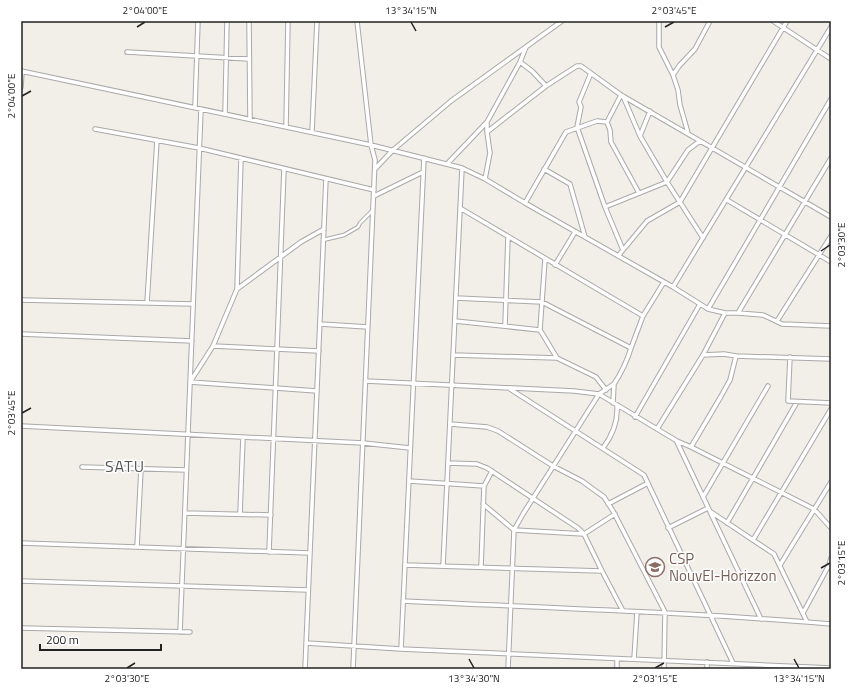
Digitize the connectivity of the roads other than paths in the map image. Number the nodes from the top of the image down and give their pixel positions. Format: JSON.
{"nodes":[{"id":1,"x":198,"y":21,"type":"edge"},
{"id":2,"x":227,"y":21,"type":"edge"},
{"id":3,"x":249,"y":21,"type":"edge"},
{"id":4,"x":288,"y":21,"type":"edge"},
{"id":5,"x":317,"y":21,"type":"edge"},
{"id":6,"x":357,"y":21,"type":"edge"},
{"id":7,"x":562,"y":21,"type":"edge"},
{"id":8,"x":659,"y":21,"type":"edge"},
{"id":9,"x":710,"y":21,"type":"edge"},
{"id":10,"x":773,"y":21,"type":"edge"},
{"id":11,"x":787,"y":21,"type":"edge"},
{"id":12,"x":831,"y":27,"type":"edge"},
{"id":13,"x":783,"y":28,"type":"junction"},
{"id":14,"x":527,"y":47,"type":"junction"},
{"id":15,"x":817,"y":50,"type":"junction"},
{"id":16,"x":127,"y":52,"type":"dead end"},
{"id":17,"x":197,"y":56,"type":"junction"},
{"id":18,"x":226,"y":58,"type":"junction"},
{"id":19,"x":249,"y":59,"type":"junction"},
{"id":20,"x":831,"y":59,"type":"edge"},
{"id":21,"x":520,"y":62,"type":"junction"},
{"id":22,"x":21,"y":71,"type":"edge"},
{"id":23,"x":591,"y":73,"type":"junction"},
{"id":24,"x":673,"y":75,"type":"junction"},
{"id":25,"x":546,"y":86,"type":"junction"},
{"id":26,"x":21,"y":87,"type":"edge"},
{"id":27,"x":622,"y":95,"type":"junction"},
{"id":28,"x":831,"y":99,"type":"edge"},
{"id":29,"x":195,"y":108,"type":"junction"},
{"id":30,"x":201,"y":109,"type":"junction"},
{"id":31,"x":650,"y":111,"type":"junction"},
{"id":32,"x":224,"y":114,"type":"junction"},
{"id":33,"x":250,"y":119,"type":"junction"},
{"id":34,"x":487,"y":122,"type":"junction"},
{"id":35,"x":606,"y":122,"type":"junction"},
{"id":36,"x":286,"y":127,"type":"junction"},
{"id":37,"x":95,"y":128,"type":"dead end"},
{"id":38,"x":577,"y":128,"type":"junction"},
{"id":39,"x":312,"y":132,"type":"junction"},
{"id":40,"x":487,"y":132,"type":"junction"},
{"id":41,"x":688,"y":133,"type":"junction"},
{"id":42,"x":640,"y":136,"type":"junction"},
{"id":43,"x":157,"y":140,"type":"junction"},
{"id":44,"x":700,"y":141,"type":"junction"},
{"id":45,"x":371,"y":145,"type":"junction"},
{"id":46,"x":200,"y":148,"type":"junction"},
{"id":47,"x":712,"y":148,"type":"junction"},
{"id":48,"x":393,"y":150,"type":"junction"},
{"id":49,"x":241,"y":158,"type":"junction"},
{"id":50,"x":424,"y":158,"type":"junction"},
{"id":51,"x":831,"y":158,"type":"edge"},
{"id":52,"x":447,"y":164,"type":"junction"},
{"id":53,"x":746,"y":167,"type":"junction"},
{"id":54,"x":462,"y":168,"type":"junction"},
{"id":55,"x":284,"y":169,"type":"junction"},
{"id":56,"x":375,"y":169,"type":"junction"},
{"id":57,"x":544,"y":169,"type":"junction"},
{"id":58,"x":423,"y":172,"type":"junction"},
{"id":59,"x":326,"y":179,"type":"junction"},
{"id":60,"x":485,"y":179,"type":"junction"},
{"id":61,"x":667,"y":182,"type":"junction"},
{"id":62,"x":780,"y":187,"type":"junction"},
{"id":63,"x":374,"y":190,"type":"junction"},
{"id":64,"x":639,"y":193,"type":"junction"},
{"id":65,"x":374,"y":196,"type":"junction"},
{"id":66,"x":726,"y":200,"type":"junction"},
{"id":67,"x":680,"y":202,"type":"junction"},
{"id":68,"x":805,"y":202,"type":"junction"},
{"id":69,"x":525,"y":203,"type":"junction"},
{"id":70,"x":605,"y":207,"type":"junction"},
{"id":71,"x":460,"y":208,"type":"junction"},
{"id":72,"x":374,"y":209,"type":"junction"},
{"id":73,"x":831,"y":217,"type":"edge"},
{"id":74,"x":760,"y":220,"type":"junction"},
{"id":75,"x":324,"y":230,"type":"junction"},
{"id":76,"x":575,"y":232,"type":"junction"},
{"id":77,"x":785,"y":235,"type":"junction"},
{"id":78,"x":831,"y":236,"type":"edge"},
{"id":79,"x":508,"y":237,"type":"junction"},
{"id":80,"x":585,"y":238,"type":"junction"},
{"id":81,"x":703,"y":238,"type":"junction"},
{"id":82,"x":323,"y":240,"type":"junction"},
{"id":83,"x":622,"y":250,"type":"junction"},
{"id":84,"x":819,"y":255,"type":"junction"},
{"id":85,"x":618,"y":256,"type":"junction"},
{"id":86,"x":281,"y":258,"type":"junction"},
{"id":87,"x":545,"y":259,"type":"junction"},
{"id":88,"x":831,"y":262,"type":"edge"},
{"id":89,"x":555,"y":265,"type":"junction"},
{"id":90,"x":664,"y":282,"type":"junction"},
{"id":91,"x":673,"y":287,"type":"junction"},
{"id":92,"x":237,"y":289,"type":"junction"},
{"id":93,"x":456,"y":298,"type":"junction"},
{"id":94,"x":21,"y":300,"type":"edge"},
{"id":95,"x":506,"y":301,"type":"junction"},
{"id":96,"x":542,"y":302,"type":"junction"},
{"id":97,"x":147,"y":303,"type":"junction"},
{"id":98,"x":193,"y":304,"type":"junction"},
{"id":99,"x":700,"y":304,"type":"junction"},
{"id":100,"x":708,"y":309,"type":"junction"},
{"id":101,"x":725,"y":313,"type":"junction"},
{"id":102,"x":738,"y":313,"type":"junction"},
{"id":103,"x":643,"y":316,"type":"junction"},
{"id":104,"x":777,"y":321,"type":"junction"},
{"id":105,"x":455,"y":322,"type":"junction"},
{"id":106,"x":320,"y":324,"type":"junction"},
{"id":107,"x":368,"y":326,"type":"junction"},
{"id":108,"x":505,"y":326,"type":"junction"},
{"id":109,"x":831,"y":326,"type":"edge"},
{"id":110,"x":540,"y":330,"type":"junction"},
{"id":111,"x":21,"y":334,"type":"edge"},
{"id":112,"x":192,"y":341,"type":"junction"},
{"id":113,"x":213,"y":346,"type":"junction"},
{"id":114,"x":631,"y":348,"type":"junction"},
{"id":115,"x":277,"y":349,"type":"junction"},
{"id":116,"x":319,"y":351,"type":"junction"},
{"id":117,"x":453,"y":355,"type":"junction"},
{"id":118,"x":703,"y":355,"type":"junction"},
{"id":119,"x":736,"y":356,"type":"junction"},
{"id":120,"x":790,"y":357,"type":"junction"},
{"id":121,"x":557,"y":358,"type":"junction"},
{"id":122,"x":831,"y":359,"type":"edge"},
{"id":123,"x":366,"y":381,"type":"junction"},
{"id":124,"x":190,"y":382,"type":"junction"},
{"id":125,"x":413,"y":384,"type":"junction"},
{"id":126,"x":614,"y":384,"type":"junction"},
{"id":127,"x":451,"y":386,"type":"junction"},
{"id":128,"x":768,"y":386,"type":"dead end"},
{"id":129,"x":276,"y":388,"type":"junction"},
{"id":130,"x":509,"y":388,"type":"junction"},
{"id":131,"x":606,"y":390,"type":"junction"},
{"id":132,"x":317,"y":391,"type":"junction"},
{"id":133,"x":599,"y":394,"type":"junction"},
{"id":134,"x":797,"y":402,"type":"junction"},
{"id":135,"x":831,"y":403,"type":"edge"},
{"id":136,"x":615,"y":404,"type":"junction"},
{"id":137,"x":831,"y":410,"type":"edge"},
{"id":138,"x":635,"y":417,"type":"junction"},
{"id":139,"x":450,"y":424,"type":"junction"},
{"id":140,"x":21,"y":426,"type":"edge"},
{"id":141,"x":657,"y":429,"type":"junction"},
{"id":142,"x":577,"y":431,"type":"junction"},
{"id":143,"x":188,"y":434,"type":"junction"},
{"id":144,"x":243,"y":437,"type":"junction"},
{"id":145,"x":274,"y":438,"type":"junction"},
{"id":146,"x":315,"y":440,"type":"junction"},
{"id":147,"x":677,"y":441,"type":"junction"},
{"id":148,"x":363,"y":443,"type":"junction"},
{"id":149,"x":691,"y":447,"type":"junction"},
{"id":150,"x":410,"y":448,"type":"junction"},
{"id":151,"x":603,"y":448,"type":"junction"},
{"id":152,"x":722,"y":462,"type":"junction"},
{"id":153,"x":448,"y":463,"type":"junction"},
{"id":154,"x":553,"y":466,"type":"junction"},
{"id":155,"x":82,"y":467,"type":"dead end"},
{"id":156,"x":141,"y":469,"type":"junction"},
{"id":157,"x":186,"y":470,"type":"junction"},
{"id":158,"x":492,"y":471,"type":"junction"},
{"id":159,"x":753,"y":478,"type":"junction"},
{"id":160,"x":409,"y":481,"type":"junction"},
{"id":161,"x":831,"y":482,"type":"edge"},
{"id":162,"x":648,"y":483,"type":"junction"},
{"id":163,"x":447,"y":484,"type":"junction"},
{"id":164,"x":484,"y":486,"type":"junction"},
{"id":165,"x":782,"y":492,"type":"junction"},
{"id":166,"x":703,"y":497,"type":"junction"},
{"id":167,"x":533,"y":498,"type":"junction"},
{"id":168,"x":483,"y":504,"type":"junction"},
{"id":169,"x":608,"y":504,"type":"junction"},
{"id":170,"x":814,"y":509,"type":"junction"},
{"id":171,"x":709,"y":510,"type":"junction"},
{"id":172,"x":185,"y":513,"type":"junction"},
{"id":173,"x":240,"y":514,"type":"junction"},
{"id":174,"x":615,"y":514,"type":"junction"},
{"id":175,"x":271,"y":515,"type":"junction"},
{"id":176,"x":727,"y":523,"type":"junction"},
{"id":177,"x":668,"y":528,"type":"junction"},
{"id":178,"x":831,"y":528,"type":"edge"},
{"id":179,"x":514,"y":530,"type":"junction"},
{"id":180,"x":584,"y":534,"type":"junction"},
{"id":181,"x":753,"y":540,"type":"junction"},
{"id":182,"x":21,"y":543,"type":"edge"},
{"id":183,"x":137,"y":547,"type":"junction"},
{"id":184,"x":183,"y":549,"type":"junction"},
{"id":185,"x":269,"y":552,"type":"junction"},
{"id":186,"x":310,"y":553,"type":"junction"},
{"id":187,"x":831,"y":558,"type":"edge"},
{"id":188,"x":405,"y":565,"type":"junction"},
{"id":189,"x":780,"y":565,"type":"junction"},
{"id":190,"x":830,"y":565,"type":"edge"},
{"id":191,"x":443,"y":566,"type":"junction"},
{"id":192,"x":481,"y":567,"type":"junction"},
{"id":193,"x":513,"y":568,"type":"junction"},
{"id":194,"x":602,"y":571,"type":"junction"},
{"id":195,"x":21,"y":580,"type":"edge"},
{"id":196,"x":182,"y":586,"type":"junction"},
{"id":197,"x":308,"y":590,"type":"junction"},
{"id":198,"x":403,"y":601,"type":"junction"},
{"id":199,"x":511,"y":607,"type":"junction"},
{"id":200,"x":623,"y":611,"type":"junction"},
{"id":201,"x":637,"y":612,"type":"junction"},
{"id":202,"x":665,"y":612,"type":"junction"},
{"id":203,"x":803,"y":612,"type":"junction"},
{"id":204,"x":710,"y":615,"type":"junction"},
{"id":205,"x":761,"y":619,"type":"junction"},
{"id":206,"x":807,"y":622,"type":"junction"},
{"id":207,"x":831,"y":624,"type":"edge"},
{"id":208,"x":21,"y":628,"type":"edge"},
{"id":209,"x":180,"y":632,"type":"junction"},
{"id":210,"x":190,"y":632,"type":"dead end"},
{"id":211,"x":306,"y":643,"type":"junction"},
{"id":212,"x":354,"y":646,"type":"junction"},
{"id":213,"x":401,"y":649,"type":"junction"},
{"id":214,"x":509,"y":654,"type":"junction"},
{"id":215,"x":617,"y":658,"type":"junction"},
{"id":216,"x":634,"y":659,"type":"junction"},
{"id":217,"x":665,"y":661,"type":"junction"},
{"id":218,"x":707,"y":662,"type":"junction"},
{"id":219,"x":733,"y":663,"type":"junction"},
{"id":220,"x":814,"y":668,"type":"edge"},
{"id":221,"x":831,"y":668,"type":"edge"},
{"id":222,"x":305,"y":669,"type":"edge"},
{"id":223,"x":353,"y":669,"type":"edge"},
{"id":224,"x":508,"y":669,"type":"edge"},
{"id":225,"x":617,"y":669,"type":"edge"},
{"id":226,"x":664,"y":669,"type":"edge"},
{"id":227,"x":707,"y":669,"type":"edge"}],
"edges":[{"from":1,"to":17,"type":"street"},
{"from":2,"to":18,"type":"street"},
{"from":3,"to":19,"type":"street"},
{"from":4,"to":36,"type":"street"},
{"from":5,"to":39,"type":"street"},
{"from":6,"to":45,"type":"street"},
{"from":7,"to":14,"type":"street"},
{"from":8,"to":24,"type":"street"},
{"from":9,"to":24,"type":"street"},
{"from":10,"to":13,"type":"street"},
{"from":11,"to":13,"type":"street"},
{"from":12,"to":15,"type":"street"},
{"from":13,"to":15,"type":"street"},
{"from":13,"to":47,"type":"street"},
{"from":14,"to":21,"type":"street"},
{"from":14,"to":48,"type":"street"},
{"from":15,"to":20,"type":"street"},
{"from":15,"to":53,"type":"street"},
{"from":16,"to":17,"type":"street"},
{"from":17,"to":18,"type":"street"},
{"from":17,"to":29,"type":"street"},
{"from":18,"to":19,"type":"street"},
{"from":18,"to":32,"type":"street"},
{"from":19,"to":33,"type":"street"},
{"from":21,"to":25,"type":"street"},
{"from":21,"to":34,"type":"street"},
{"from":22,"to":26,"type":"street"},
{"from":22,"to":29,"type":"street"},
{"from":23,"to":25,"type":"street"},
{"from":23,"to":27,"type":"street"},
{"from":23,"to":38,"type":"street"},
{"from":24,"to":41,"type":"street"},
{"from":25,"to":40,"type":"street"},
{"from":27,"to":31,"type":"street"},
{"from":27,"to":35,"type":"street"},
{"from":27,"to":42,"type":"street"},
{"from":28,"to":62,"type":"street"},
{"from":29,"to":30,"type":"street"},
{"from":30,"to":32,"type":"street"},
{"from":30,"to":46,"type":"street"},
{"from":31,"to":41,"type":"street"},
{"from":31,"to":42,"type":"street"},
{"from":32,"to":33,"type":"street"},
{"from":33,"to":36,"type":"street"},
{"from":34,"to":40,"type":"street"},
{"from":34,"to":52,"type":"street"},
{"from":35,"to":38,"type":"street"},
{"from":35,"to":64,"type":"street"},
{"from":36,"to":39,"type":"street"},
{"from":37,"to":43,"type":"street"},
{"from":38,"to":57,"type":"street"},
{"from":38,"to":70,"type":"street"},
{"from":39,"to":45,"type":"street"},
{"from":40,"to":60,"type":"street"},
{"from":41,"to":44,"type":"street"},
{"from":42,"to":61,"type":"street"},
{"from":43,"to":46,"type":"street"},
{"from":43,"to":97,"type":"street"},
{"from":44,"to":47,"type":"street"},
{"from":44,"to":61,"type":"street"},
{"from":45,"to":48,"type":"street"},
{"from":45,"to":56,"type":"street"},
{"from":46,"to":49,"type":"street"},
{"from":46,"to":98,"type":"street"},
{"from":47,"to":53,"type":"street"},
{"from":47,"to":67,"type":"street"},
{"from":48,"to":50,"type":"street"},
{"from":48,"to":56,"type":"street"},
{"from":49,"to":55,"type":"street"},
{"from":49,"to":92,"type":"street"},
{"from":50,"to":52,"type":"street"},
{"from":50,"to":58,"type":"street"},
{"from":51,"to":68,"type":"street"},
{"from":52,"to":54,"type":"street"},
{"from":53,"to":62,"type":"street"},
{"from":53,"to":66,"type":"street"},
{"from":54,"to":60,"type":"street"},
{"from":54,"to":71,"type":"street"},
{"from":55,"to":59,"type":"street"},
{"from":55,"to":86,"type":"street"},
{"from":56,"to":63,"type":"street"},
{"from":57,"to":69,"type":"street"},
{"from":57,"to":80,"type":"street"},
{"from":58,"to":65,"type":"street"},
{"from":58,"to":125,"type":"street"},
{"from":59,"to":63,"type":"street"},
{"from":59,"to":75,"type":"street"},
{"from":60,"to":69,"type":"street"},
{"from":61,"to":64,"type":"street"},
{"from":61,"to":67,"type":"street"},
{"from":62,"to":68,"type":"street"},
{"from":62,"to":74,"type":"street"},
{"from":63,"to":65,"type":"street"},
{"from":64,"to":70,"type":"street"},
{"from":65,"to":72,"type":"street"},
{"from":66,"to":74,"type":"street"},
{"from":66,"to":81,"type":"street"},
{"from":67,"to":81,"type":"street"},
{"from":67,"to":83,"type":"street"},
{"from":68,"to":73,"type":"street"},
{"from":68,"to":77,"type":"street"},
{"from":69,"to":76,"type":"street"},
{"from":70,"to":83,"type":"street"},
{"from":71,"to":79,"type":"street"},
{"from":71,"to":93,"type":"street"},
{"from":72,"to":82,"type":"street"},
{"from":72,"to":107,"type":"street"},
{"from":74,"to":77,"type":"street"},
{"from":74,"to":100,"type":"street"},
{"from":75,"to":82,"type":"street"},
{"from":75,"to":86,"type":"street"},
{"from":76,"to":80,"type":"street"},
{"from":76,"to":89,"type":"street"},
{"from":77,"to":84,"type":"street"},
{"from":77,"to":102,"type":"street"},
{"from":78,"to":84,"type":"street"},
{"from":79,"to":87,"type":"street"},
{"from":79,"to":95,"type":"street"},
{"from":80,"to":85,"type":"street"},
{"from":81,"to":91,"type":"street"},
{"from":82,"to":106,"type":"street"},
{"from":83,"to":85,"type":"street"},
{"from":84,"to":88,"type":"street"},
{"from":84,"to":104,"type":"street"},
{"from":85,"to":90,"type":"street"},
{"from":86,"to":92,"type":"street"},
{"from":86,"to":115,"type":"street"},
{"from":87,"to":89,"type":"street"},
{"from":87,"to":96,"type":"street"},
{"from":89,"to":103,"type":"street"},
{"from":90,"to":91,"type":"street"},
{"from":90,"to":103,"type":"street"},
{"from":91,"to":99,"type":"street"},
{"from":92,"to":113,"type":"street"},
{"from":93,"to":95,"type":"street"},
{"from":93,"to":105,"type":"street"},
{"from":94,"to":97,"type":"street"},
{"from":95,"to":96,"type":"street"},
{"from":95,"to":108,"type":"street"},
{"from":96,"to":110,"type":"street"},
{"from":96,"to":114,"type":"street"},
{"from":97,"to":98,"type":"street"},
{"from":98,"to":112,"type":"street"},
{"from":99,"to":100,"type":"street"},
{"from":99,"to":138,"type":"street"},
{"from":100,"to":101,"type":"street"},
{"from":101,"to":102,"type":"street"},
{"from":101,"to":118,"type":"street"},
{"from":102,"to":104,"type":"street"},
{"from":103,"to":114,"type":"street"},
{"from":104,"to":109,"type":"street"},
{"from":105,"to":108,"type":"street"},
{"from":105,"to":117,"type":"street"},
{"from":106,"to":107,"type":"street"},
{"from":106,"to":116,"type":"street"},
{"from":107,"to":123,"type":"street"},
{"from":108,"to":110,"type":"street"},
{"from":110,"to":121,"type":"street"},
{"from":111,"to":112,"type":"street"},
{"from":112,"to":124,"type":"street"},
{"from":113,"to":115,"type":"street"},
{"from":113,"to":124,"type":"street"},
{"from":114,"to":126,"type":"street"},
{"from":115,"to":116,"type":"street"},
{"from":115,"to":129,"type":"street"},
{"from":116,"to":132,"type":"street"},
{"from":117,"to":121,"type":"street"},
{"from":117,"to":127,"type":"street"},
{"from":118,"to":119,"type":"street"},
{"from":118,"to":141,"type":"street"},
{"from":119,"to":120,"type":"street"},
{"from":119,"to":149,"type":"street"},
{"from":120,"to":122,"type":"street"},
{"from":120,"to":134,"type":"street"},
{"from":121,"to":131,"type":"street"},
{"from":123,"to":125,"type":"street"},
{"from":123,"to":148,"type":"street"},
{"from":124,"to":129,"type":"street"},
{"from":124,"to":143,"type":"street"},
{"from":125,"to":127,"type":"street"},
{"from":125,"to":150,"type":"street"},
{"from":126,"to":131,"type":"street"},
{"from":126,"to":136,"type":"street"},
{"from":127,"to":130,"type":"street"},
{"from":127,"to":139,"type":"street"},
{"from":128,"to":152,"type":"street"},
{"from":129,"to":132,"type":"street"},
{"from":129,"to":145,"type":"street"},
{"from":130,"to":133,"type":"street"},
{"from":130,"to":142,"type":"street"},
{"from":131,"to":133,"type":"street"},
{"from":132,"to":146,"type":"street"},
{"from":133,"to":136,"type":"street"},
{"from":133,"to":142,"type":"street"},
{"from":134,"to":135,"type":"street"},
{"from":134,"to":159,"type":"street"},
{"from":136,"to":138,"type":"street"},
{"from":136,"to":151,"type":"street"},
{"from":137,"to":165,"type":"street"},
{"from":138,"to":141,"type":"street"},
{"from":139,"to":153,"type":"street"},
{"from":139,"to":154,"type":"street"},
{"from":140,"to":143,"type":"street"},
{"from":141,"to":147,"type":"street"},
{"from":142,"to":151,"type":"street"},
{"from":142,"to":154,"type":"street"},
{"from":143,"to":144,"type":"street"},
{"from":143,"to":157,"type":"street"},
{"from":144,"to":145,"type":"street"},
{"from":144,"to":173,"type":"street"},
{"from":145,"to":146,"type":"street"},
{"from":145,"to":175,"type":"street"},
{"from":146,"to":148,"type":"street"},
{"from":146,"to":186,"type":"street"},
{"from":147,"to":149,"type":"street"},
{"from":147,"to":166,"type":"street"},
{"from":148,"to":150,"type":"street"},
{"from":148,"to":212,"type":"street"},
{"from":149,"to":152,"type":"street"},
{"from":150,"to":160,"type":"street"},
{"from":151,"to":162,"type":"street"},
{"from":152,"to":159,"type":"street"},
{"from":152,"to":166,"type":"street"},
{"from":153,"to":158,"type":"street"},
{"from":153,"to":163,"type":"street"},
{"from":154,"to":167,"type":"street"},
{"from":154,"to":169,"type":"street"},
{"from":155,"to":156,"type":"street"},
{"from":156,"to":157,"type":"street"},
{"from":156,"to":183,"type":"street"},
{"from":157,"to":172,"type":"street"},
{"from":158,"to":164,"type":"street"},
{"from":158,"to":167,"type":"street"},
{"from":159,"to":165,"type":"street"},
{"from":159,"to":176,"type":"street"},
{"from":160,"to":163,"type":"street"},
{"from":160,"to":188,"type":"street"},
{"from":161,"to":170,"type":"street"},
{"from":162,"to":169,"type":"street"},
{"from":162,"to":177,"type":"street"},
{"from":163,"to":164,"type":"street"},
{"from":163,"to":191,"type":"street"},
{"from":164,"to":168,"type":"street"},
{"from":165,"to":170,"type":"street"},
{"from":165,"to":181,"type":"street"},
{"from":166,"to":171,"type":"street"},
{"from":167,"to":179,"type":"street"},
{"from":167,"to":180,"type":"street"},
{"from":168,"to":179,"type":"street"},
{"from":168,"to":192,"type":"street"},
{"from":169,"to":174,"type":"street"},
{"from":170,"to":178,"type":"street"},
{"from":170,"to":189,"type":"street"},
{"from":171,"to":176,"type":"street"},
{"from":171,"to":177,"type":"street"},
{"from":171,"to":205,"type":"street"},
{"from":172,"to":173,"type":"street"},
{"from":172,"to":184,"type":"street"},
{"from":173,"to":175,"type":"street"},
{"from":174,"to":180,"type":"street"},
{"from":174,"to":202,"type":"street"},
{"from":175,"to":185,"type":"street"},
{"from":176,"to":181,"type":"street"},
{"from":177,"to":204,"type":"street"},
{"from":179,"to":180,"type":"street"},
{"from":179,"to":193,"type":"street"},
{"from":180,"to":194,"type":"street"},
{"from":181,"to":189,"type":"street"},
{"from":182,"to":183,"type":"street"},
{"from":183,"to":184,"type":"street"},
{"from":184,"to":185,"type":"street"},
{"from":184,"to":196,"type":"street"},
{"from":185,"to":186,"type":"street"},
{"from":186,"to":197,"type":"street"},
{"from":187,"to":190,"type":"street"},
{"from":188,"to":191,"type":"street"},
{"from":188,"to":198,"type":"street"},
{"from":189,"to":203,"type":"street"},
{"from":190,"to":203,"type":"street"},
{"from":191,"to":192,"type":"street"},
{"from":192,"to":193,"type":"street"},
{"from":193,"to":194,"type":"street"},
{"from":193,"to":199,"type":"street"},
{"from":194,"to":200,"type":"street"},
{"from":195,"to":196,"type":"street"},
{"from":196,"to":197,"type":"street"},
{"from":196,"to":209,"type":"street"},
{"from":197,"to":211,"type":"street"},
{"from":198,"to":199,"type":"street"},
{"from":198,"to":213,"type":"street"},
{"from":199,"to":200,"type":"street"},
{"from":199,"to":214,"type":"street"},
{"from":200,"to":201,"type":"street"},
{"from":201,"to":202,"type":"street"},
{"from":201,"to":216,"type":"street"},
{"from":202,"to":204,"type":"street"},
{"from":202,"to":217,"type":"street"},
{"from":203,"to":206,"type":"street"},
{"from":204,"to":205,"type":"street"},
{"from":204,"to":219,"type":"street"},
{"from":205,"to":206,"type":"street"},
{"from":206,"to":207,"type":"street"},
{"from":208,"to":209,"type":"street"},
{"from":209,"to":210,"type":"street"},
{"from":211,"to":212,"type":"street"},
{"from":211,"to":222,"type":"street"},
{"from":212,"to":213,"type":"street"},
{"from":212,"to":223,"type":"street"},
{"from":213,"to":214,"type":"street"},
{"from":214,"to":215,"type":"street"},
{"from":214,"to":224,"type":"street"},
{"from":215,"to":216,"type":"street"},
{"from":215,"to":225,"type":"street"},
{"from":216,"to":217,"type":"street"},
{"from":217,"to":218,"type":"street"},
{"from":217,"to":226,"type":"street"},
{"from":218,"to":219,"type":"street"},
{"from":218,"to":227,"type":"street"},
{"from":219,"to":220,"type":"street"},
{"from":220,"to":221,"type":"street"}]}
